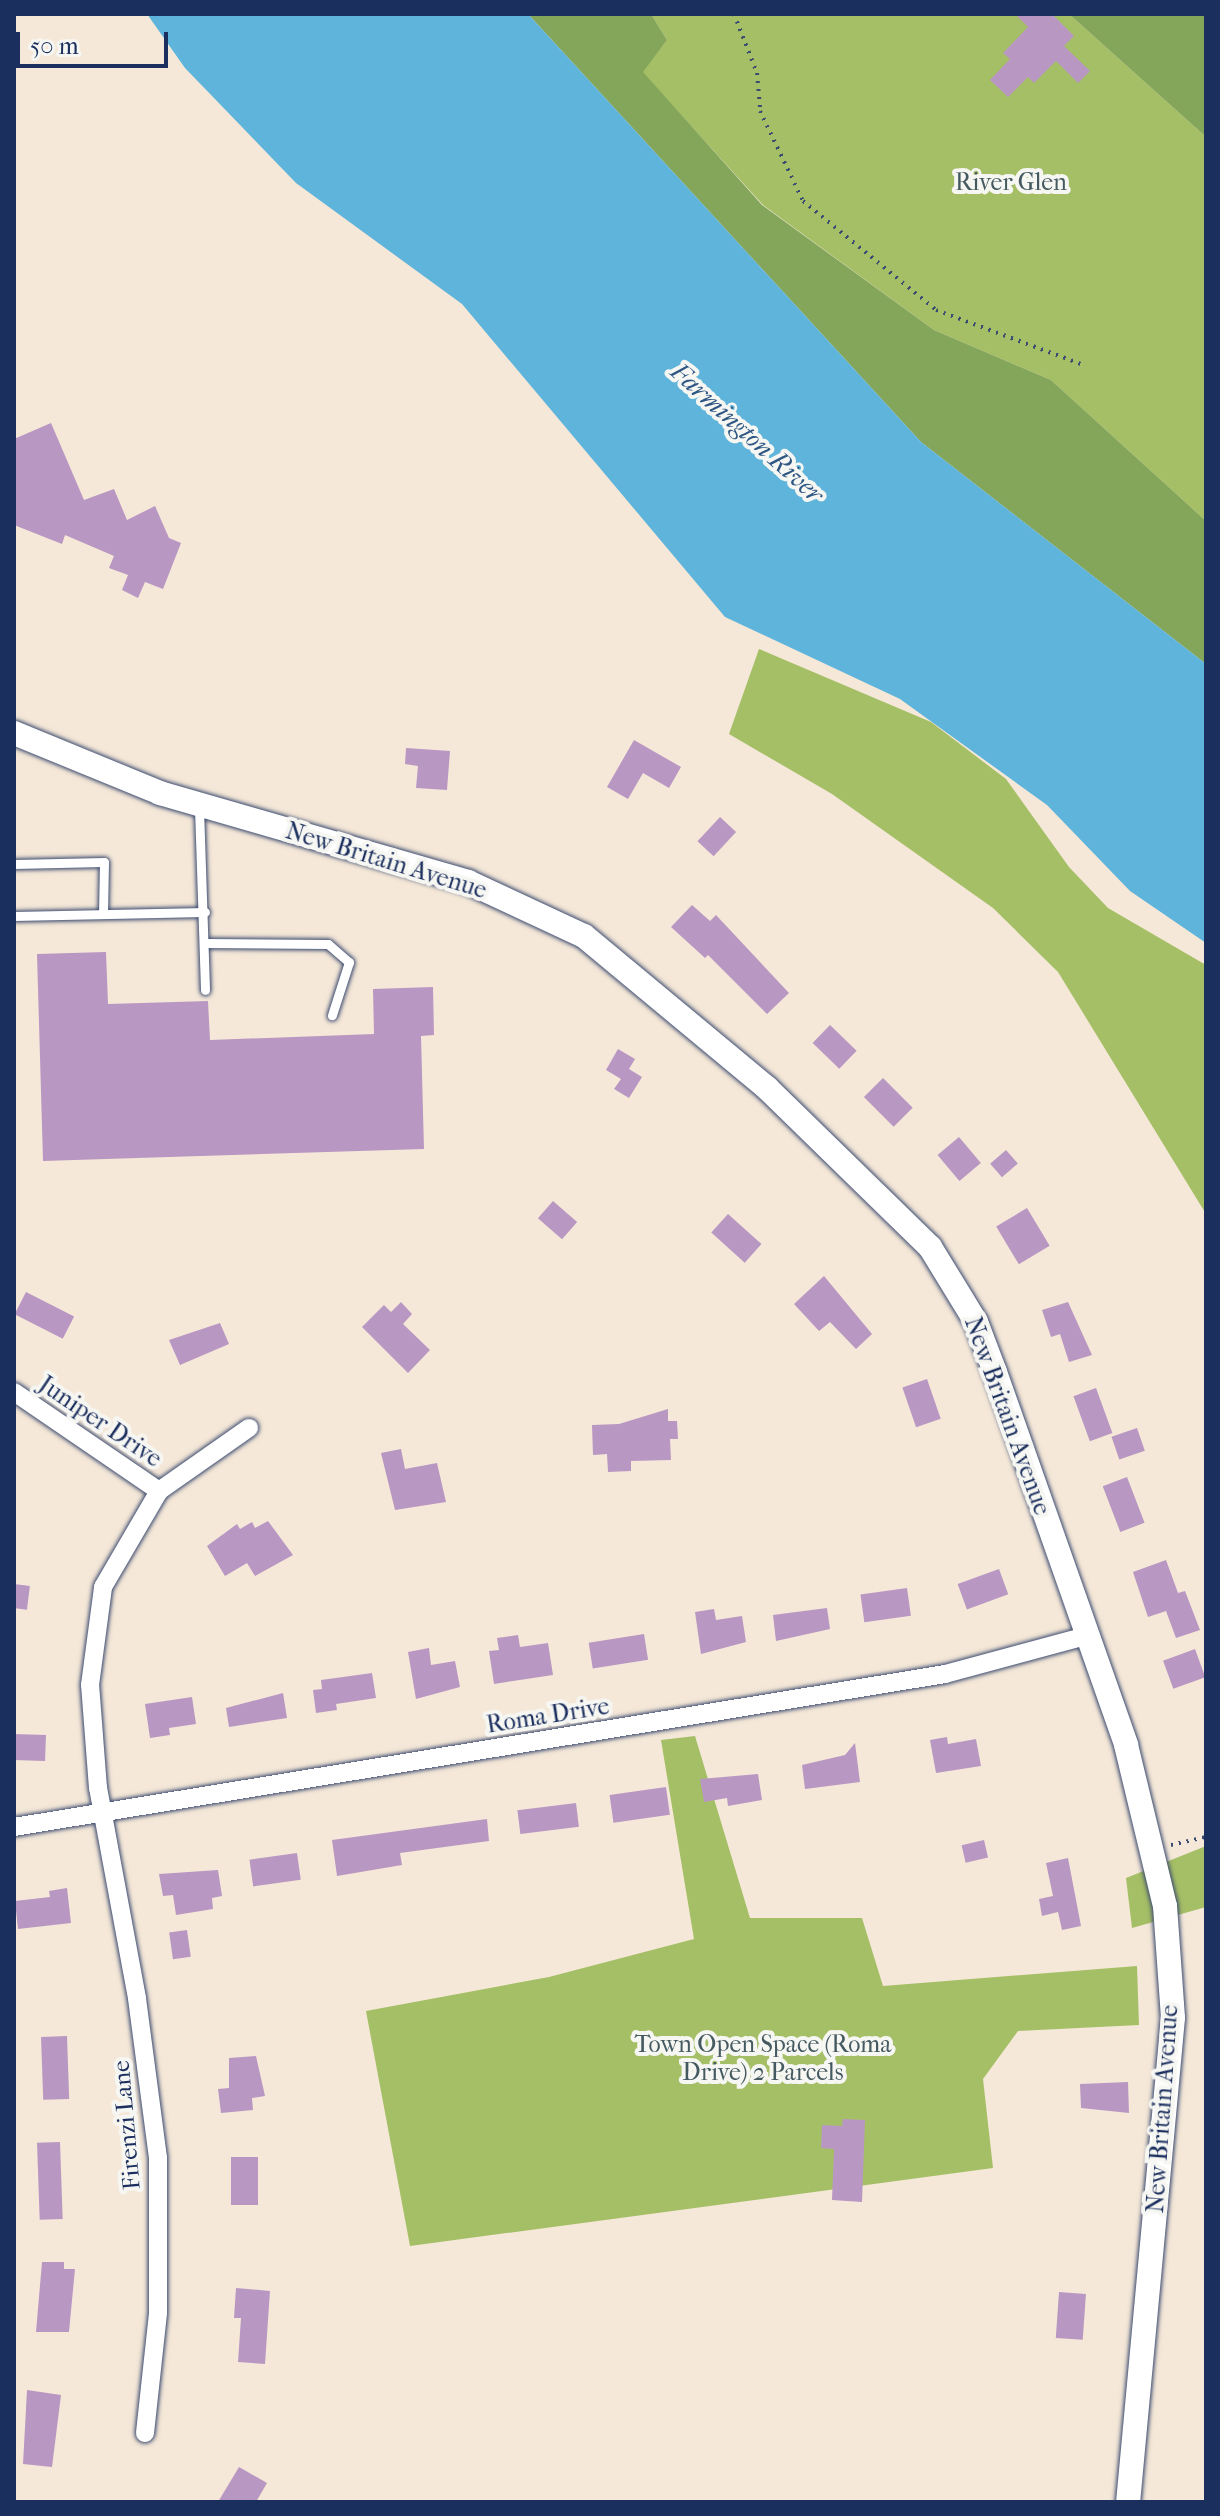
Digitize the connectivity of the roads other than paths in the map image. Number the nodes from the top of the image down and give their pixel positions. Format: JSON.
{"nodes":[{"id":1,"x":14,"y":733,"type":"edge"},
{"id":2,"x":198,"y":805,"type":"junction"},
{"id":3,"x":14,"y":864,"type":"edge"},
{"id":4,"x":205,"y":912,"type":"junction"},
{"id":5,"x":103,"y":914,"type":"junction"},
{"id":6,"x":14,"y":916,"type":"edge"},
{"id":7,"x":205,"y":943,"type":"junction"},
{"id":8,"x":205,"y":990,"type":"dead end"},
{"id":9,"x":332,"y":1015,"type":"dead end"},
{"id":10,"x":14,"y":1392,"type":"edge"},
{"id":11,"x":249,"y":1428,"type":"dead end"},
{"id":12,"x":159,"y":1491,"type":"junction"},
{"id":13,"x":1086,"y":1636,"type":"junction"},
{"id":14,"x":102,"y":1815,"type":"junction"},
{"id":15,"x":14,"y":1827,"type":"edge"},
{"id":16,"x":145,"y":2433,"type":"dead end"},
{"id":17,"x":1128,"y":2502,"type":"edge"}],
"edges":[{"from":1,"to":2,"type":"street","name":"New Britain Avenue"},
{"from":2,"to":4,"type":"lane"},
{"from":2,"to":13,"type":"street","name":"New Britain Avenue"},
{"from":3,"to":5,"type":"lane"},
{"from":4,"to":5,"type":"lane"},
{"from":4,"to":7,"type":"lane"},
{"from":5,"to":6,"type":"lane"},
{"from":7,"to":8,"type":"lane"},
{"from":7,"to":9,"type":"lane"},
{"from":10,"to":12,"type":"street","name":"Juniper Drive"},
{"from":11,"to":12,"type":"street"},
{"from":12,"to":14,"type":"street","name":"Firenzi Lane"},
{"from":13,"to":14,"type":"street","name":"Roma Drive"},
{"from":13,"to":17,"type":"street","name":"New Britain Avenue"},
{"from":14,"to":15,"type":"street","name":"Roma Drive"},
{"from":14,"to":16,"type":"street","name":"Firenzi Lane"}]}
